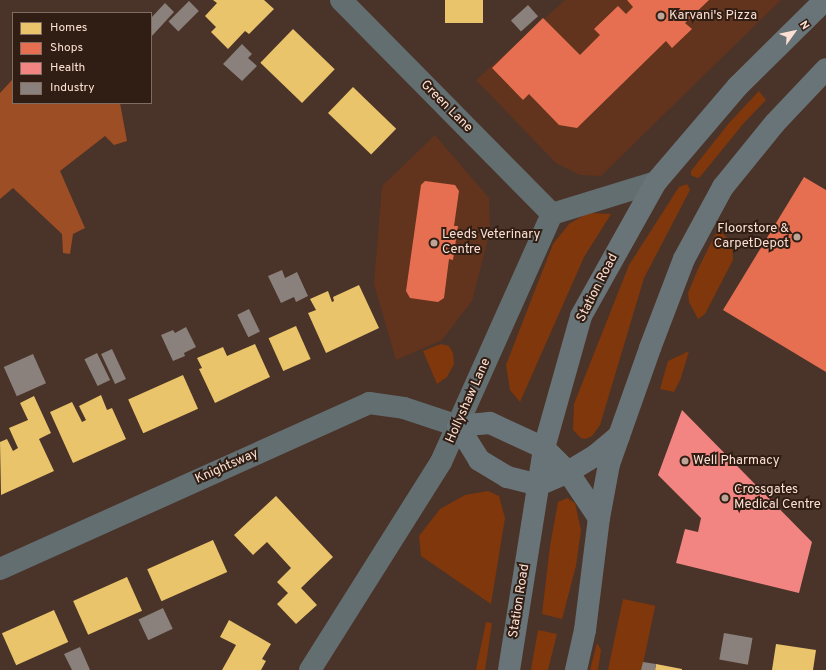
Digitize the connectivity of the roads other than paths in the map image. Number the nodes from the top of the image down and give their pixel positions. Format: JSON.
{"nodes":[{"id":1,"x":349,"y":3,"type":"edge"},
{"id":2,"x":824,"y":4,"type":"edge"},
{"id":3,"x":826,"y":69,"type":"edge"},
{"id":4,"x":656,"y":182,"type":"junction"},
{"id":5,"x":552,"y":214,"type":"junction"},
{"id":6,"x":458,"y":426,"type":"junction"},
{"id":7,"x":619,"y":436,"type":"junction"},
{"id":8,"x":544,"y":448,"type":"junction"},
{"id":9,"x":568,"y":472,"type":"junction"},
{"id":10,"x":538,"y":485,"type":"junction"},
{"id":11,"x":599,"y":518,"type":"junction"},
{"id":12,"x":0,"y":569,"type":"edge"},
{"id":13,"x":310,"y":670,"type":"edge"},
{"id":14,"x":509,"y":670,"type":"edge"},
{"id":15,"x":576,"y":670,"type":"edge"}],
"edges":[{"from":1,"to":5,"type":"street","name":"Green Lane"},
{"from":2,"to":4,"type":"main road","name":"Station Road"},
{"from":3,"to":7,"type":"main road"},
{"from":4,"to":5,"type":"street"},
{"from":4,"to":8,"type":"main road","name":"Station Road"},
{"from":5,"to":6,"type":"street","name":"Hollyshaw Lane"},
{"from":6,"to":8,"type":"main road"},
{"from":6,"to":10,"type":"main road"},
{"from":6,"to":12,"type":"street","name":"Knightsway"},
{"from":6,"to":13,"type":"street","name":"Hollyshaw Lane"},
{"from":7,"to":9,"type":"main road"},
{"from":7,"to":11,"type":"main road"},
{"from":8,"to":9,"type":"main road"},
{"from":8,"to":10,"type":"main road","name":"Station Road"},
{"from":9,"to":10,"type":"main road"},
{"from":9,"to":11,"type":"main road"},
{"from":10,"to":14,"type":"main road","name":"Station Road"},
{"from":11,"to":15,"type":"main road"}]}
